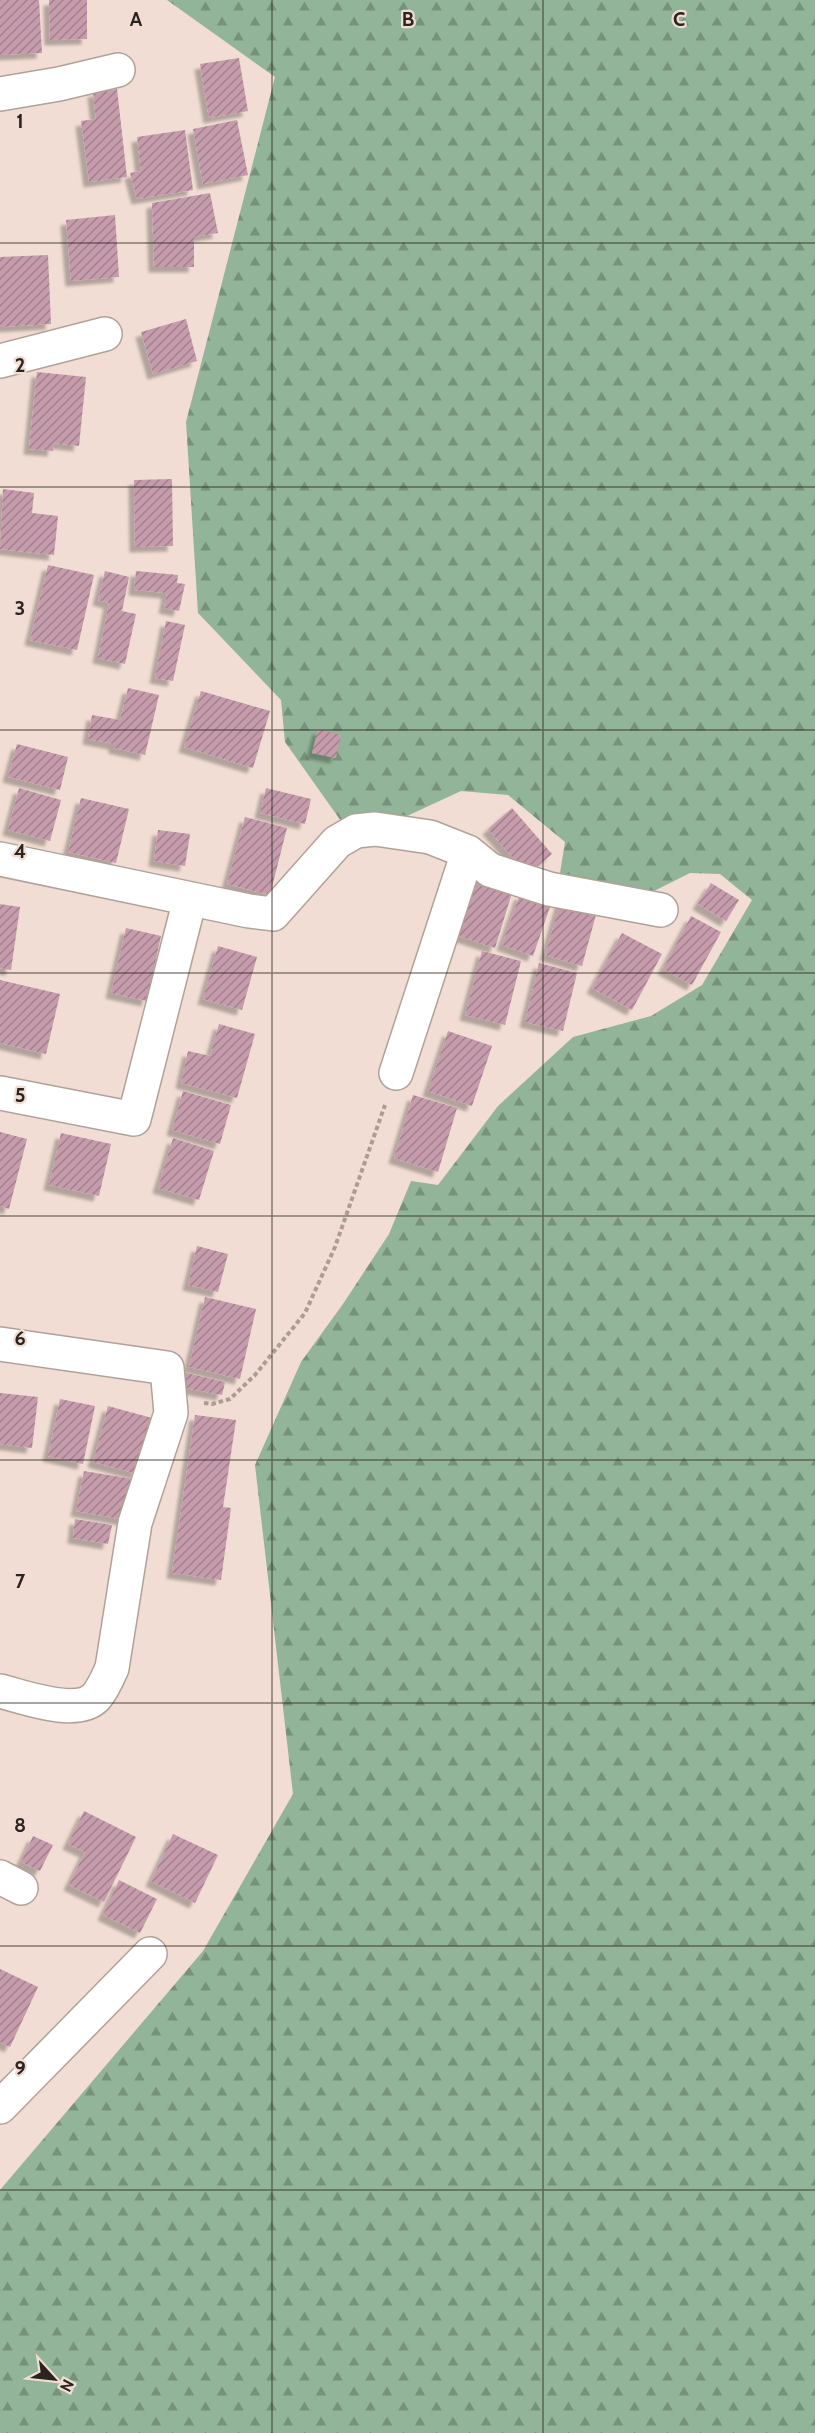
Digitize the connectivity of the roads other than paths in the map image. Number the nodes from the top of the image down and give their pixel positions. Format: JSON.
{"nodes":[{"id":1,"x":118,"y":70,"type":"dead end"},
{"id":2,"x":0,"y":94,"type":"edge"},
{"id":3,"x":105,"y":334,"type":"dead end"},
{"id":4,"x":0,"y":361,"type":"edge"},
{"id":5,"x":468,"y":852,"type":"junction"},
{"id":6,"x":0,"y":859,"type":"edge"},
{"id":7,"x":190,"y":899,"type":"junction"},
{"id":8,"x":661,"y":910,"type":"dead end"},
{"id":9,"x":396,"y":1073,"type":"road end"},
{"id":10,"x":0,"y":1092,"type":"edge"},
{"id":11,"x":0,"y":1344,"type":"edge"},
{"id":12,"x":0,"y":1691,"type":"edge"},
{"id":13,"x":150,"y":1954,"type":"dead end"},
{"id":14,"x":0,"y":2107,"type":"edge"}],
"edges":[{"from":1,"to":2,"type":"street"},
{"from":3,"to":4,"type":"street"},
{"from":5,"to":7,"type":"street"},
{"from":5,"to":8,"type":"street"},
{"from":5,"to":9,"type":"street"},
{"from":6,"to":7,"type":"street"},
{"from":7,"to":10,"type":"street"},
{"from":11,"to":12,"type":"street"},
{"from":13,"to":14,"type":"street"}]}
